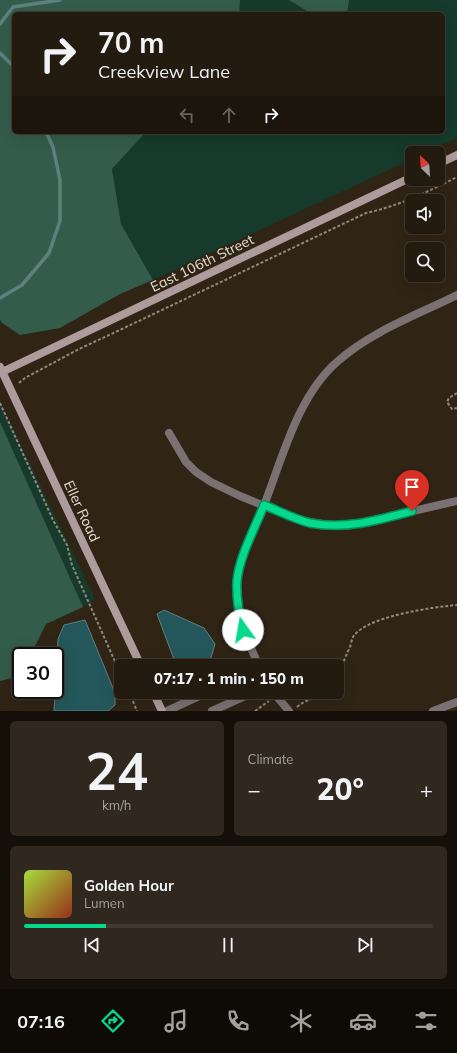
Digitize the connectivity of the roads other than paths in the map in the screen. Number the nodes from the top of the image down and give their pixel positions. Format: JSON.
{"nodes":[{"id":1,"x":457,"y":155,"type":"edge"},
{"id":2,"x":445,"y":161,"type":"edge"},
{"id":3,"x":405,"y":179,"type":"edge"},
{"id":4,"x":457,"y":295,"type":"edge"},
{"id":5,"x":1,"y":370,"type":"edge"},
{"id":6,"x":169,"y":433,"type":"dead end"},
{"id":7,"x":457,"y":501,"type":"edge"},
{"id":8,"x":264,"y":505,"type":"junction"},
{"id":9,"x":138,"y":659,"type":"edge"},
{"id":10,"x":256,"y":659,"type":"edge"},
{"id":11,"x":156,"y":699,"type":"edge"},
{"id":12,"x":193,"y":699,"type":"edge"},
{"id":13,"x":239,"y":699,"type":"edge"},
{"id":14,"x":278,"y":699,"type":"edge"},
{"id":15,"x":457,"y":702,"type":"edge"},
{"id":16,"x":162,"y":711,"type":"edge"},
{"id":17,"x":167,"y":711,"type":"edge"},
{"id":18,"x":212,"y":711,"type":"edge"},
{"id":19,"x":289,"y":711,"type":"edge"},
{"id":20,"x":433,"y":711,"type":"edge"}],
"edges":[{"from":1,"to":2,"type":"street"},
{"from":3,"to":5,"type":"street","name":"East 106th Street"},
{"from":4,"to":8,"type":"street"},
{"from":5,"to":9,"type":"street","name":"Eller Road"},
{"from":6,"to":8,"type":"street"},
{"from":7,"to":8,"type":"street"},
{"from":8,"to":10,"type":"street"},
{"from":11,"to":16,"type":"street"},
{"from":12,"to":17,"type":"street"},
{"from":13,"to":18,"type":"street"},
{"from":14,"to":19,"type":"street"},
{"from":15,"to":20,"type":"street"}]}
